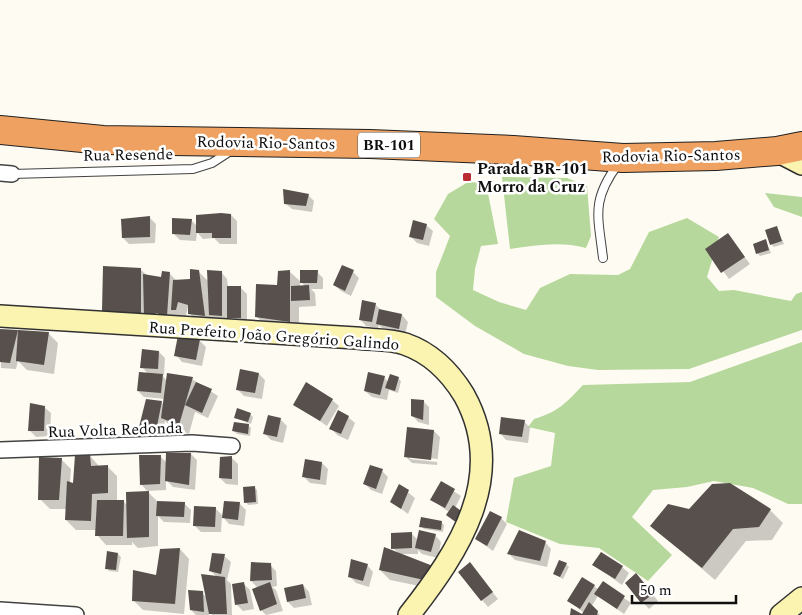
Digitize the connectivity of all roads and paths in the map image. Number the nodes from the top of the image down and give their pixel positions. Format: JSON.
{"nodes":[{"id":1,"x":0,"y":130,"type":"edge"},
{"id":2,"x":248,"y":140,"type":"junction"},
{"id":3,"x":790,"y":149,"type":"edge"},
{"id":4,"x":623,"y":158,"type":"junction"},
{"id":5,"x":802,"y":164,"type":"edge"},
{"id":6,"x":6,"y":174,"type":"edge"},
{"id":7,"x":604,"y":258,"type":"dead end"},
{"id":8,"x":0,"y":316,"type":"edge"},
{"id":9,"x":232,"y":446,"type":"dead end"},
{"id":10,"x":0,"y":450,"type":"edge"},
{"id":11,"x":802,"y":598,"type":"edge"},
{"id":12,"x":0,"y":610,"type":"edge"},
{"id":13,"x":76,"y":615,"type":"edge"},
{"id":14,"x":409,"y":615,"type":"edge"},
{"id":15,"x":781,"y":615,"type":"edge"}],
"edges":[{"from":1,"to":2,"type":"highway","name":"Rodovia Rio-Santos","number":"BR-101"},
{"from":2,"to":4,"type":"highway","name":"Rodovia Rio-Santos","number":"BR-101"},
{"from":2,"to":6,"type":"lane","name":"Rua Resende"},
{"from":3,"to":4,"type":"highway","name":"Rodovia Rio-Santos","number":"BR-101"},
{"from":3,"to":5,"type":"main road"},
{"from":4,"to":7,"type":"lane"},
{"from":8,"to":14,"type":"main road","name":"Rua Prefeito João Gregório Galindo"},
{"from":9,"to":10,"type":"street","name":"Rua Volta Redonda"},
{"from":11,"to":15,"type":"main road"},
{"from":12,"to":13,"type":"street"}]}
